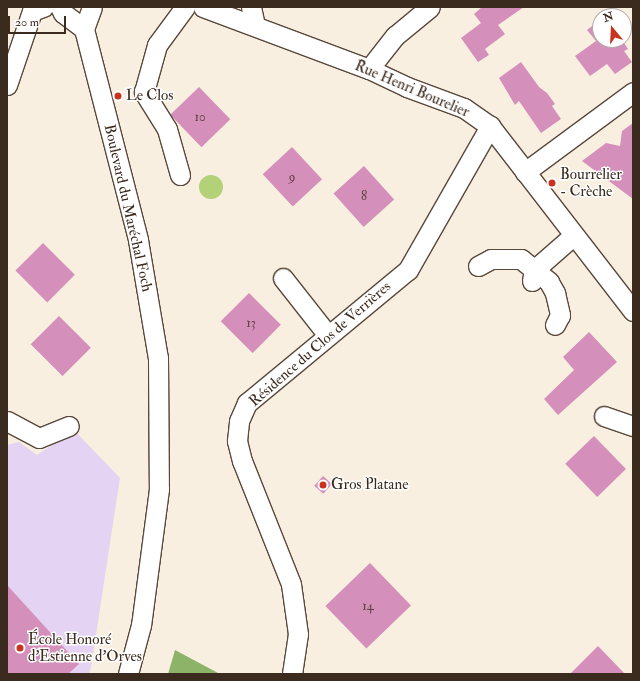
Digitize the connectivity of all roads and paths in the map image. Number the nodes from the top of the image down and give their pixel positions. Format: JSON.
{"nodes":[{"id":1,"x":42,"y":7,"type":"edge"},
{"id":2,"x":60,"y":7,"type":"edge"},
{"id":3,"x":92,"y":7,"type":"edge"},
{"id":4,"x":185,"y":7,"type":"edge"},
{"id":5,"x":203,"y":7,"type":"edge"},
{"id":6,"x":251,"y":7,"type":"edge"},
{"id":7,"x":430,"y":7,"type":"edge"},
{"id":8,"x":255,"y":26,"type":"junction"},
{"id":9,"x":84,"y":29,"type":"junction"},
{"id":10,"x":369,"y":69,"type":"junction"},
{"id":11,"x":7,"y":85,"type":"edge"},
{"id":12,"x":633,"y":92,"type":"edge"},
{"id":13,"x":490,"y":126,"type":"junction"},
{"id":14,"x":525,"y":172,"type":"junction"},
{"id":15,"x":180,"y":175,"type":"dead end"},
{"id":16,"x":574,"y":235,"type":"junction"},
{"id":17,"x":478,"y":266,"type":"dead end"},
{"id":18,"x":533,"y":277,"type":"junction"},
{"id":19,"x":283,"y":278,"type":"dead end"},
{"id":20,"x":633,"y":311,"type":"edge"},
{"id":21,"x":555,"y":325,"type":"dead end"},
{"id":22,"x":327,"y":334,"type":"junction"},
{"id":23,"x":604,"y":416,"type":"dead end"},
{"id":24,"x":7,"y":421,"type":"edge"},
{"id":25,"x":69,"y":426,"type":"dead end"},
{"id":26,"x":633,"y":426,"type":"edge"},
{"id":27,"x":128,"y":674,"type":"edge"},
{"id":28,"x":292,"y":674,"type":"edge"}],
"edges":[{"from":1,"to":11,"type":"street"},
{"from":2,"to":9,"type":"street"},
{"from":3,"to":9,"type":"street"},
{"from":4,"to":15,"type":"street"},
{"from":5,"to":8,"type":"street","name":"Rue Henri Bourelier"},
{"from":6,"to":8,"type":"street"},
{"from":7,"to":10,"type":"street"},
{"from":8,"to":10,"type":"street","name":"Rue Henri Bourelier"},
{"from":9,"to":27,"type":"street","name":"Boulevard du Maréchal Foch"},
{"from":10,"to":13,"type":"street","name":"Rue Henri Bourelier"},
{"from":12,"to":14,"type":"street"},
{"from":13,"to":14,"type":"street","name":"Rue Henri Bourelier"},
{"from":13,"to":22,"type":"street","name":"Résidence du Clos de Verrières"},
{"from":14,"to":16,"type":"street","name":"Rue Henri Bourelier"},
{"from":16,"to":18,"type":"street"},
{"from":16,"to":20,"type":"street","name":"Rue Henri Bourelier"},
{"from":17,"to":18,"type":"street"},
{"from":18,"to":21,"type":"street"},
{"from":19,"to":22,"type":"street"},
{"from":22,"to":28,"type":"street","name":"Résidence du Clos de Verrières"},
{"from":23,"to":26,"type":"street"},
{"from":24,"to":25,"type":"street"}]}
